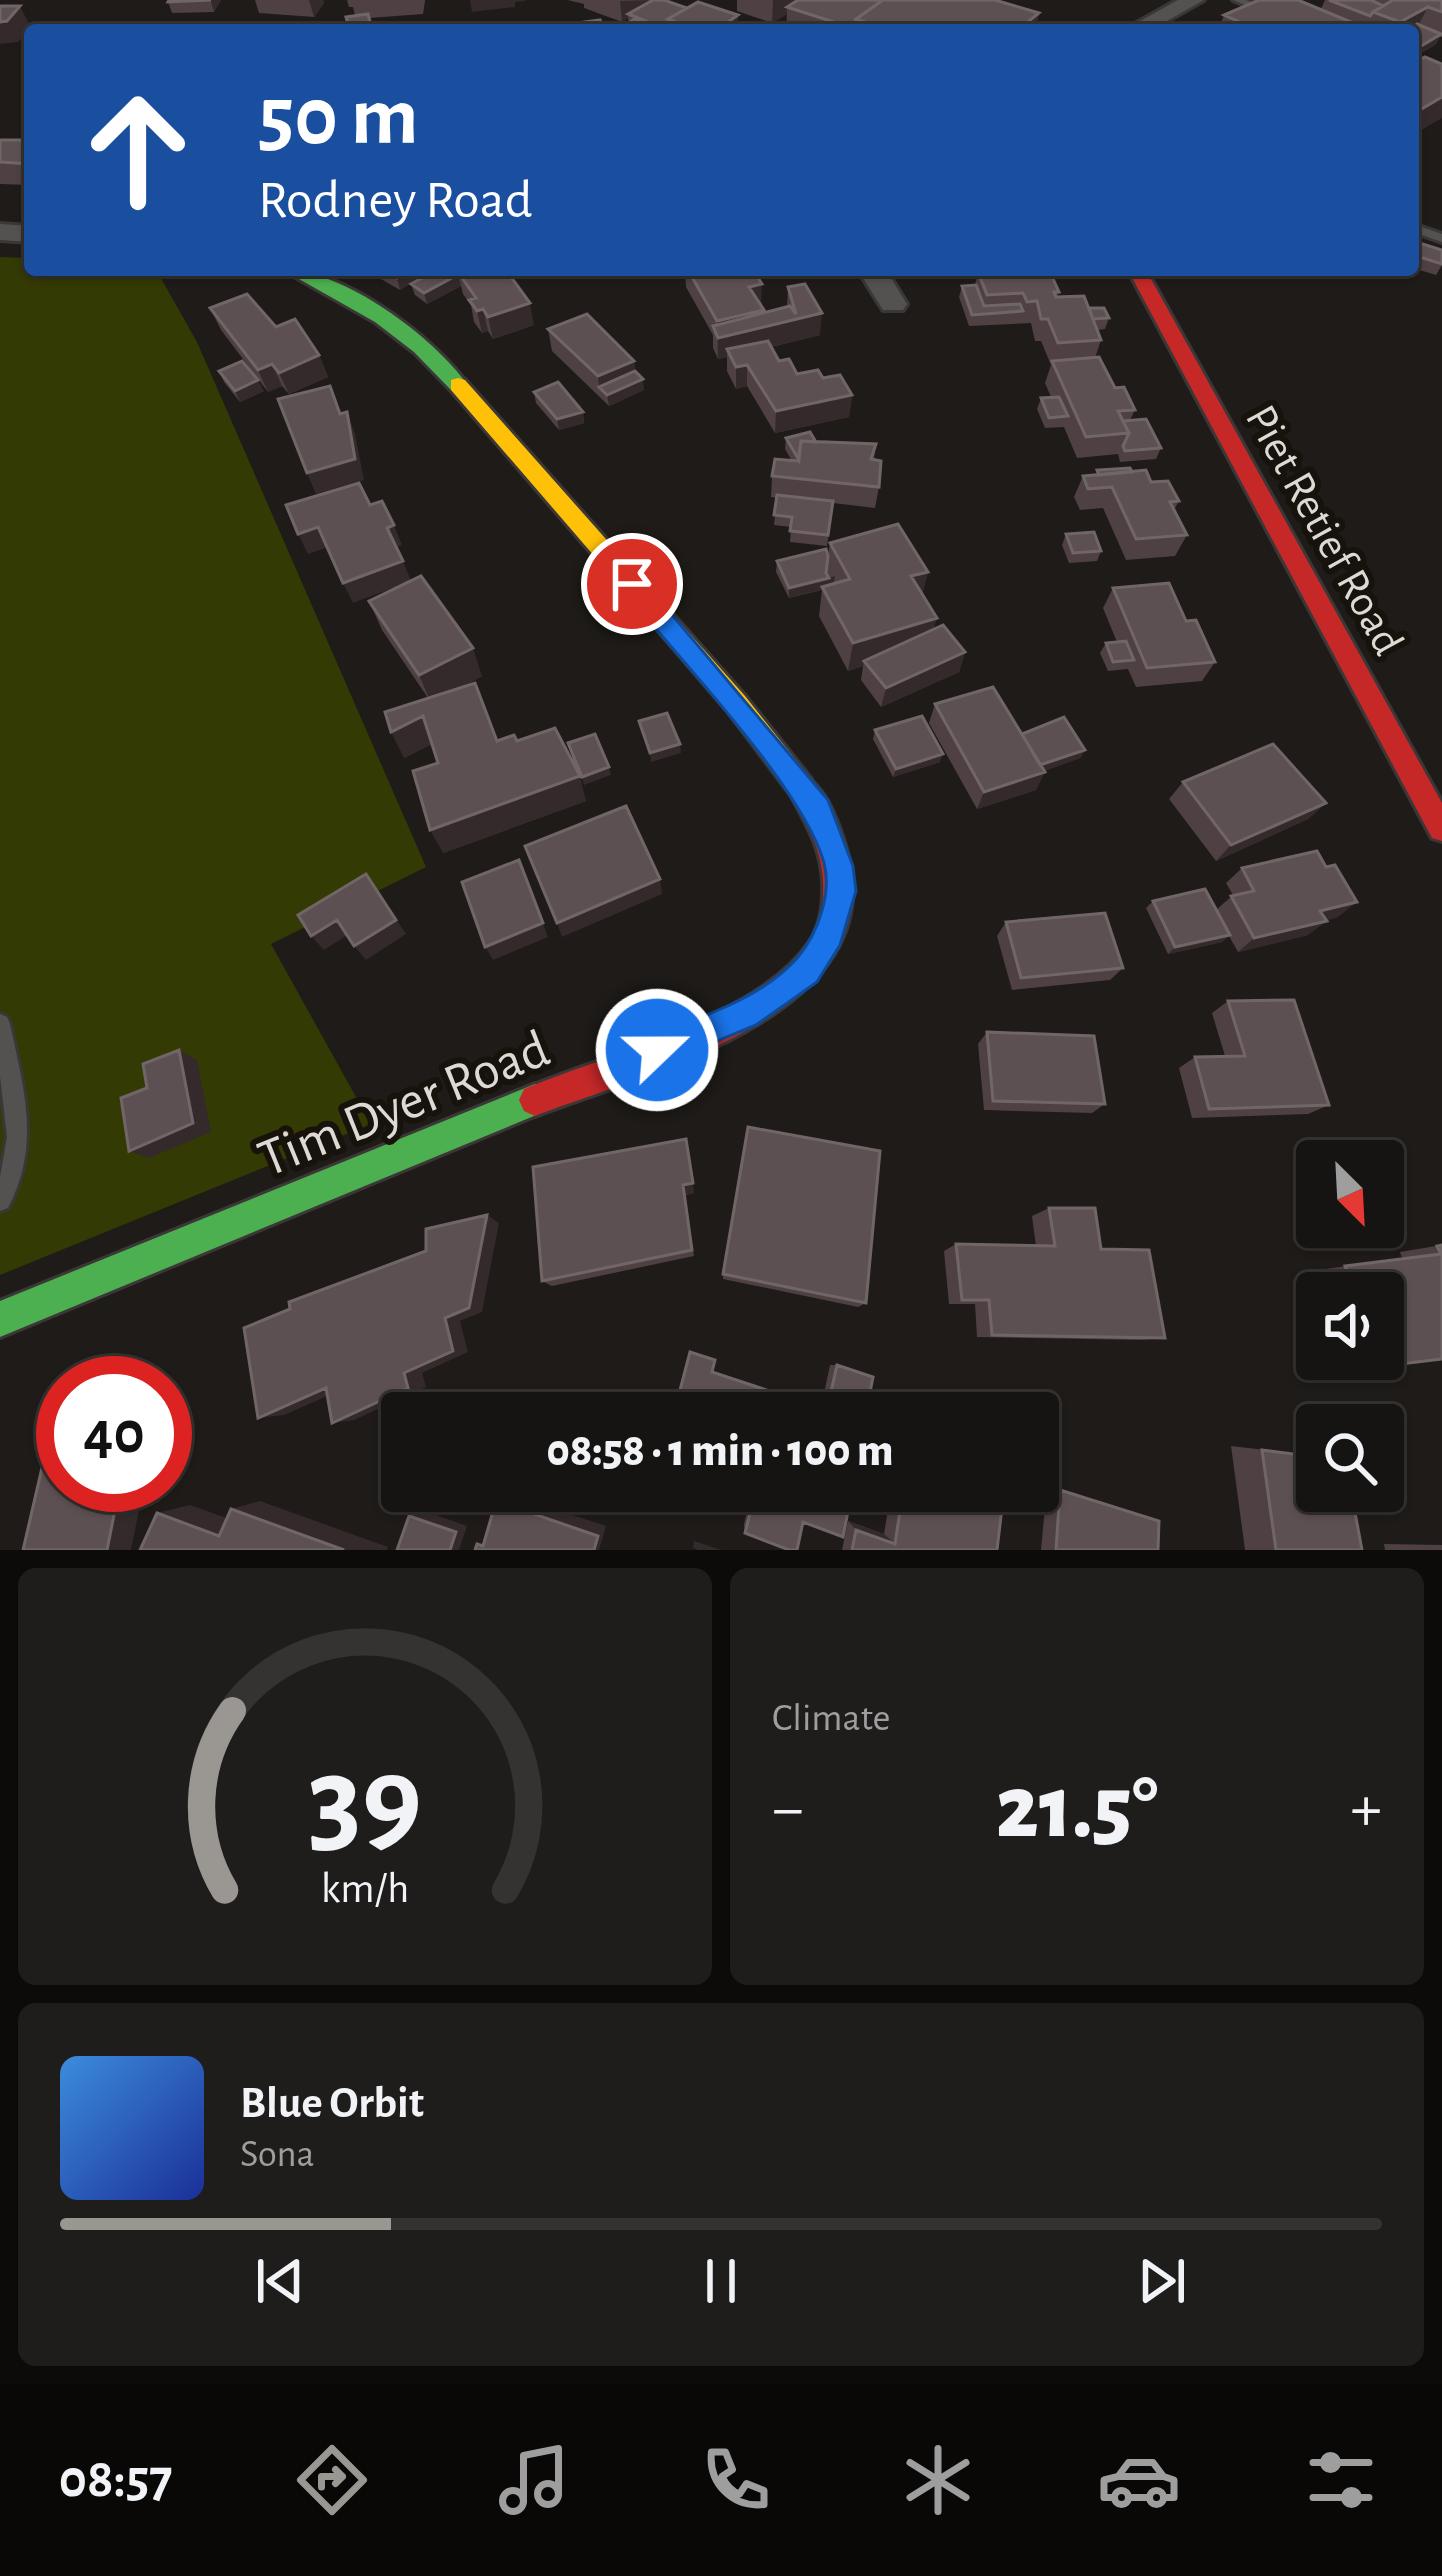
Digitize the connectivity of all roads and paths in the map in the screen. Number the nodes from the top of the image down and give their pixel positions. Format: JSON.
{"nodes":[{"id":1,"x":1194,"y":0,"type":"edge"},
{"id":2,"x":1238,"y":0,"type":"edge"},
{"id":3,"x":1287,"y":0,"type":"edge"},
{"id":4,"x":1265,"y":11,"type":"junction"},
{"id":5,"x":1147,"y":24,"type":"edge"},
{"id":6,"x":1298,"y":24,"type":"edge"},
{"id":7,"x":307,"y":276,"type":"edge"},
{"id":8,"x":876,"y":276,"type":"edge"},
{"id":9,"x":1140,"y":276,"type":"edge"},
{"id":10,"x":893,"y":304,"type":"dead end"},
{"id":11,"x":1442,"y":829,"type":"edge"},
{"id":12,"x":0,"y":1024,"type":"edge"},
{"id":13,"x":0,"y":1200,"type":"edge"},
{"id":14,"x":0,"y":1319,"type":"edge"}],
"edges":[{"from":1,"to":5,"type":"street"},
{"from":2,"to":4,"type":"lane"},
{"from":3,"to":4,"type":"lane"},
{"from":4,"to":6,"type":"lane"},
{"from":7,"to":14,"type":"street","name":"Tim Dyer Road"},
{"from":8,"to":10,"type":"street"},
{"from":9,"to":11,"type":"street","name":"Piet Retief Road"},
{"from":12,"to":13,"type":"lane"}]}
